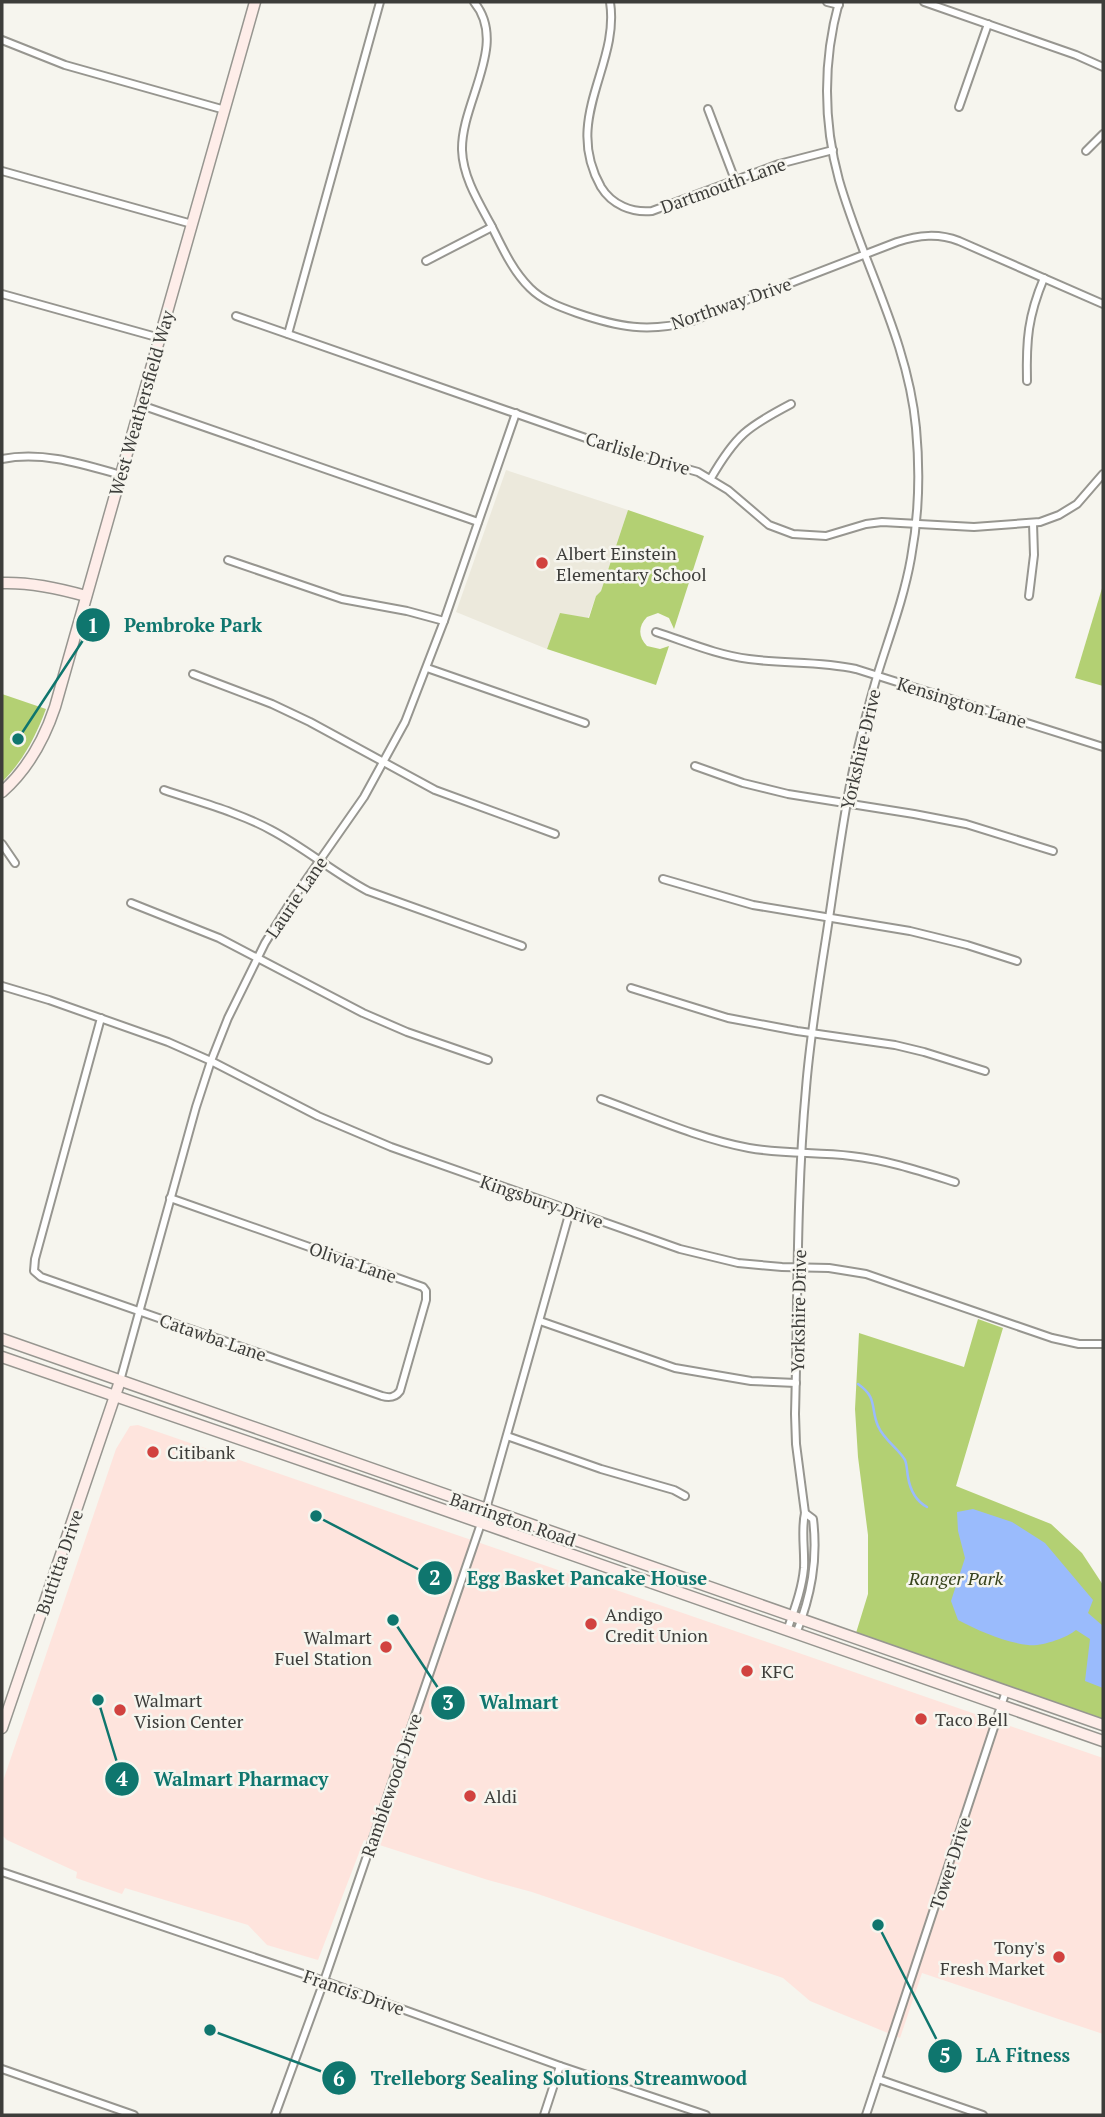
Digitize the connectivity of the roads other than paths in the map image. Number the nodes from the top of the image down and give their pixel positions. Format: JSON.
{"nodes":[{"id":1,"x":255,"y":2,"type":"edge"},
{"id":2,"x":380,"y":2,"type":"edge"},
{"id":3,"x":474,"y":2,"type":"edge"},
{"id":4,"x":610,"y":2,"type":"edge"},
{"id":5,"x":827,"y":2,"type":"edge"},
{"id":6,"x":924,"y":2,"type":"edge"},
{"id":7,"x":839,"y":3,"type":"edge"},
{"id":8,"x":988,"y":24,"type":"junction"},
{"id":9,"x":2,"y":40,"type":"edge"},
{"id":10,"x":1103,"y":67,"type":"edge"},
{"id":11,"x":959,"y":107,"type":"dead end"},
{"id":12,"x":708,"y":109,"type":"dead end"},
{"id":13,"x":225,"y":110,"type":"junction"},
{"id":14,"x":1103,"y":134,"type":"edge"},
{"id":15,"x":833,"y":150,"type":"junction"},
{"id":16,"x":1086,"y":151,"type":"dead end"},
{"id":17,"x":2,"y":171,"type":"edge"},
{"id":18,"x":735,"y":180,"type":"junction"},
{"id":19,"x":192,"y":224,"type":"junction"},
{"id":20,"x":492,"y":227,"type":"junction"},
{"id":21,"x":866,"y":254,"type":"junction"},
{"id":22,"x":426,"y":261,"type":"dead end"},
{"id":23,"x":1044,"y":278,"type":"junction"},
{"id":24,"x":2,"y":294,"type":"edge"},
{"id":25,"x":1103,"y":304,"type":"edge"},
{"id":26,"x":236,"y":316,"type":"dead end"},
{"id":27,"x":288,"y":334,"type":"junction"},
{"id":28,"x":160,"y":338,"type":"junction"},
{"id":29,"x":1027,"y":381,"type":"dead end"},
{"id":30,"x":791,"y":404,"type":"dead end"},
{"id":31,"x":141,"y":405,"type":"junction"},
{"id":32,"x":516,"y":413,"type":"junction"},
{"id":33,"x":2,"y":459,"type":"edge"},
{"id":34,"x":1103,"y":474,"type":"edge"},
{"id":35,"x":121,"y":475,"type":"junction"},
{"id":36,"x":711,"y":478,"type":"junction"},
{"id":37,"x":478,"y":522,"type":"junction"},
{"id":38,"x":1033,"y":523,"type":"junction"},
{"id":39,"x":916,"y":524,"type":"junction"},
{"id":40,"x":228,"y":560,"type":"dead end"},
{"id":41,"x":2,"y":583,"type":"edge"},
{"id":42,"x":86,"y":596,"type":"junction"},
{"id":43,"x":1029,"y":596,"type":"dead end"},
{"id":44,"x":444,"y":621,"type":"junction"},
{"id":45,"x":656,"y":632,"type":"dead end"},
{"id":46,"x":427,"y":667,"type":"junction"},
{"id":47,"x":193,"y":674,"type":"dead end"},
{"id":48,"x":878,"y":675,"type":"junction"},
{"id":49,"x":585,"y":723,"type":"dead end"},
{"id":50,"x":1103,"y":747,"type":"edge"},
{"id":51,"x":384,"y":764,"type":"junction"},
{"id":52,"x":695,"y":766,"type":"dead end"},
{"id":53,"x":164,"y":790,"type":"dead end"},
{"id":54,"x":2,"y":792,"type":"edge"},
{"id":55,"x":847,"y":803,"type":"junction"},
{"id":56,"x":555,"y":834,"type":"dead end"},
{"id":57,"x":2,"y":844,"type":"edge"},
{"id":58,"x":1053,"y":851,"type":"dead end"},
{"id":59,"x":319,"y":861,"type":"junction"},
{"id":60,"x":15,"y":863,"type":"dead end"},
{"id":61,"x":663,"y":879,"type":"dead end"},
{"id":62,"x":131,"y":903,"type":"dead end"},
{"id":63,"x":829,"y":918,"type":"junction"},
{"id":64,"x":522,"y":946,"type":"dead end"},
{"id":65,"x":257,"y":957,"type":"junction"},
{"id":66,"x":1017,"y":961,"type":"dead end"},
{"id":67,"x":2,"y":986,"type":"edge"},
{"id":68,"x":631,"y":988,"type":"dead end"},
{"id":69,"x":101,"y":1018,"type":"junction"},
{"id":70,"x":812,"y":1034,"type":"junction"},
{"id":71,"x":211,"y":1060,"type":"junction"},
{"id":72,"x":488,"y":1060,"type":"dead end"},
{"id":73,"x":985,"y":1072,"type":"dead end"},
{"id":74,"x":601,"y":1099,"type":"dead end"},
{"id":75,"x":802,"y":1153,"type":"junction"},
{"id":76,"x":955,"y":1182,"type":"dead end"},
{"id":77,"x":170,"y":1198,"type":"junction"},
{"id":78,"x":570,"y":1210,"type":"junction"},
{"id":79,"x":799,"y":1267,"type":"junction"},
{"id":80,"x":139,"y":1311,"type":"junction"},
{"id":81,"x":540,"y":1321,"type":"junction"},
{"id":82,"x":2,"y":1339,"type":"edge"},
{"id":83,"x":1103,"y":1344,"type":"edge"},
{"id":84,"x":2,"y":1357,"type":"edge"},
{"id":85,"x":120,"y":1381,"type":"junction"},
{"id":86,"x":796,"y":1384,"type":"junction"},
{"id":87,"x":116,"y":1397,"type":"junction"},
{"id":88,"x":394,"y":1397,"type":"joint"},
{"id":89,"x":507,"y":1436,"type":"junction"},
{"id":90,"x":685,"y":1496,"type":"dead end"},
{"id":91,"x":486,"y":1509,"type":"junction"},
{"id":92,"x":805,"y":1513,"type":"junction"},
{"id":93,"x":481,"y":1524,"type":"junction"},
{"id":94,"x":797,"y":1618,"type":"junction"},
{"id":95,"x":791,"y":1633,"type":"junction"},
{"id":96,"x":1006,"y":1691,"type":"junction"},
{"id":97,"x":1001,"y":1705,"type":"junction"},
{"id":98,"x":1103,"y":1725,"type":"edge"},
{"id":99,"x":2,"y":1727,"type":"edge"},
{"id":100,"x":1103,"y":1741,"type":"edge"},
{"id":101,"x":2,"y":1872,"type":"edge"},
{"id":102,"x":324,"y":1982,"type":"junction"},
{"id":103,"x":561,"y":2066,"type":"junction"},
{"id":104,"x":2,"y":2069,"type":"edge"},
{"id":105,"x":878,"y":2079,"type":"junction"},
{"id":106,"x":134,"y":2115,"type":"edge"},
{"id":107,"x":275,"y":2115,"type":"edge"},
{"id":108,"x":544,"y":2115,"type":"edge"},
{"id":109,"x":706,"y":2115,"type":"edge"},
{"id":110,"x":866,"y":2115,"type":"edge"},
{"id":111,"x":983,"y":2115,"type":"edge"}],
"edges":[{"from":1,"to":13,"type":"main road","name":"West Weathersfield Way"},
{"from":2,"to":27,"type":"street"},
{"from":3,"to":20,"type":"street","name":"Northway Drive"},
{"from":4,"to":18,"type":"street","name":"Dartmouth Lane"},
{"from":5,"to":7,"type":"street"},
{"from":6,"to":8,"type":"street"},
{"from":7,"to":15,"type":"street","name":"Yorkshire Drive"},
{"from":8,"to":10,"type":"street"},
{"from":8,"to":11,"type":"street"},
{"from":9,"to":13,"type":"street"},
{"from":12,"to":18,"type":"street"},
{"from":13,"to":19,"type":"main road","name":"West Weathersfield Way"},
{"from":14,"to":16,"type":"street"},
{"from":15,"to":18,"type":"street","name":"Dartmouth Lane"},
{"from":15,"to":21,"type":"street","name":"Yorkshire Drive"},
{"from":17,"to":19,"type":"street"},
{"from":19,"to":28,"type":"main road","name":"West Weathersfield Way"},
{"from":20,"to":21,"type":"street","name":"Northway Drive"},
{"from":20,"to":22,"type":"street"},
{"from":21,"to":23,"type":"street","name":"Northway Drive"},
{"from":21,"to":39,"type":"street","name":"Yorkshire Drive"},
{"from":23,"to":25,"type":"street","name":"Northway Drive"},
{"from":23,"to":29,"type":"street"},
{"from":24,"to":28,"type":"street"},
{"from":26,"to":27,"type":"street","name":"Carlisle Drive"},
{"from":27,"to":32,"type":"street","name":"Carlisle Drive"},
{"from":28,"to":31,"type":"main road","name":"West Weathersfield Way"},
{"from":30,"to":36,"type":"street"},
{"from":31,"to":35,"type":"main road","name":"West Weathersfield Way"},
{"from":31,"to":37,"type":"street"},
{"from":32,"to":36,"type":"street","name":"Carlisle Drive"},
{"from":32,"to":37,"type":"street","name":"Laurie Lane"},
{"from":33,"to":35,"type":"street"},
{"from":34,"to":38,"type":"street","name":"Carlisle Drive"},
{"from":35,"to":42,"type":"main road","name":"West Weathersfield Way"},
{"from":36,"to":39,"type":"street","name":"Carlisle Drive"},
{"from":37,"to":44,"type":"street","name":"Laurie Lane"},
{"from":38,"to":39,"type":"street","name":"Carlisle Drive"},
{"from":38,"to":43,"type":"street"},
{"from":39,"to":48,"type":"street","name":"Yorkshire Drive"},
{"from":40,"to":44,"type":"street"},
{"from":41,"to":42,"type":"main road"},
{"from":42,"to":54,"type":"main road","name":"West Weathersfield Way"},
{"from":44,"to":46,"type":"street","name":"Laurie Lane"},
{"from":45,"to":48,"type":"street","name":"Kensington Lane"},
{"from":46,"to":49,"type":"street"},
{"from":46,"to":51,"type":"street","name":"Laurie Lane"},
{"from":47,"to":51,"type":"street"},
{"from":48,"to":50,"type":"street","name":"Kensington Lane"},
{"from":48,"to":55,"type":"street","name":"Yorkshire Drive"},
{"from":51,"to":56,"type":"street"},
{"from":51,"to":59,"type":"street","name":"Laurie Lane"},
{"from":52,"to":55,"type":"street"},
{"from":53,"to":59,"type":"street"},
{"from":55,"to":58,"type":"street"},
{"from":55,"to":63,"type":"street","name":"Yorkshire Drive"},
{"from":57,"to":60,"type":"street"},
{"from":59,"to":64,"type":"street"},
{"from":59,"to":65,"type":"street","name":"Laurie Lane"},
{"from":61,"to":63,"type":"street"},
{"from":62,"to":65,"type":"street"},
{"from":63,"to":66,"type":"street"},
{"from":63,"to":70,"type":"street","name":"Yorkshire Drive"},
{"from":65,"to":71,"type":"street","name":"Laurie Lane"},
{"from":65,"to":72,"type":"street"},
{"from":67,"to":69,"type":"street","name":"Kingsbury Drive"},
{"from":68,"to":70,"type":"street"},
{"from":69,"to":71,"type":"street","name":"Kingsbury Drive"},
{"from":69,"to":80,"type":"street","name":"Catawba Lane"},
{"from":70,"to":73,"type":"street"},
{"from":70,"to":75,"type":"street","name":"Yorkshire Drive"},
{"from":71,"to":77,"type":"street","name":"Laurie Lane"},
{"from":71,"to":78,"type":"street","name":"Kingsbury Drive"},
{"from":74,"to":75,"type":"street"},
{"from":75,"to":76,"type":"street"},
{"from":75,"to":79,"type":"street","name":"Yorkshire Drive"},
{"from":77,"to":80,"type":"street","name":"Laurie Lane"},
{"from":77,"to":88,"type":"street","name":"Olivia Lane"},
{"from":78,"to":79,"type":"street","name":"Kingsbury Drive"},
{"from":78,"to":81,"type":"street","name":"Ramblewood Drive"},
{"from":79,"to":83,"type":"street","name":"Kingsbury Drive"},
{"from":79,"to":86,"type":"street","name":"Yorkshire Drive"},
{"from":80,"to":85,"type":"street","name":"Laurie Lane"},
{"from":80,"to":88,"type":"street","name":"Catawba Lane"},
{"from":81,"to":86,"type":"street"},
{"from":81,"to":89,"type":"street","name":"Ramblewood Drive"},
{"from":82,"to":85,"type":"main road","name":"Barrington Road"},
{"from":84,"to":87,"type":"main road","name":"Barrington Road"},
{"from":85,"to":87,"type":"main road","name":"Laurie Lane"},
{"from":85,"to":91,"type":"main road","name":"Barrington Road"},
{"from":86,"to":92,"type":"street","name":"Yorkshire Drive"},
{"from":87,"to":93,"type":"main road","name":"Barrington Road"},
{"from":87,"to":99,"type":"main road","name":"Buttitta Drive"},
{"from":89,"to":90,"type":"street"},
{"from":89,"to":91,"type":"street","name":"Ramblewood Drive"},
{"from":91,"to":93,"type":"street","name":"Ramblewood Drive"},
{"from":91,"to":94,"type":"main road","name":"Barrington Road"},
{"from":92,"to":94,"type":"street","name":"Yorkshire Drive"},
{"from":92,"to":94,"type":"street","name":"Yorkshire Drive"},
{"from":93,"to":95,"type":"main road","name":"Barrington Road"},
{"from":93,"to":102,"type":"street","name":"Ramblewood Drive"},
{"from":94,"to":95,"type":"street","name":"Yorkshire Drive"},
{"from":94,"to":96,"type":"main road","name":"Barrington Road"},
{"from":95,"to":97,"type":"main road","name":"Barrington Road"},
{"from":96,"to":97,"type":"street","name":"Tower Drive"},
{"from":96,"to":98,"type":"main road","name":"Barrington Road"},
{"from":97,"to":100,"type":"main road","name":"Barrington Road"},
{"from":97,"to":105,"type":"street","name":"Tower Drive"},
{"from":101,"to":102,"type":"street","name":"Francis Drive"},
{"from":102,"to":103,"type":"street","name":"Francis Drive"},
{"from":102,"to":107,"type":"street","name":"Ramblewood Drive"},
{"from":103,"to":108,"type":"street"},
{"from":103,"to":109,"type":"street","name":"Francis Drive"},
{"from":104,"to":106,"type":"street"},
{"from":105,"to":110,"type":"street","name":"Tower Drive"},
{"from":105,"to":111,"type":"street"}]}
